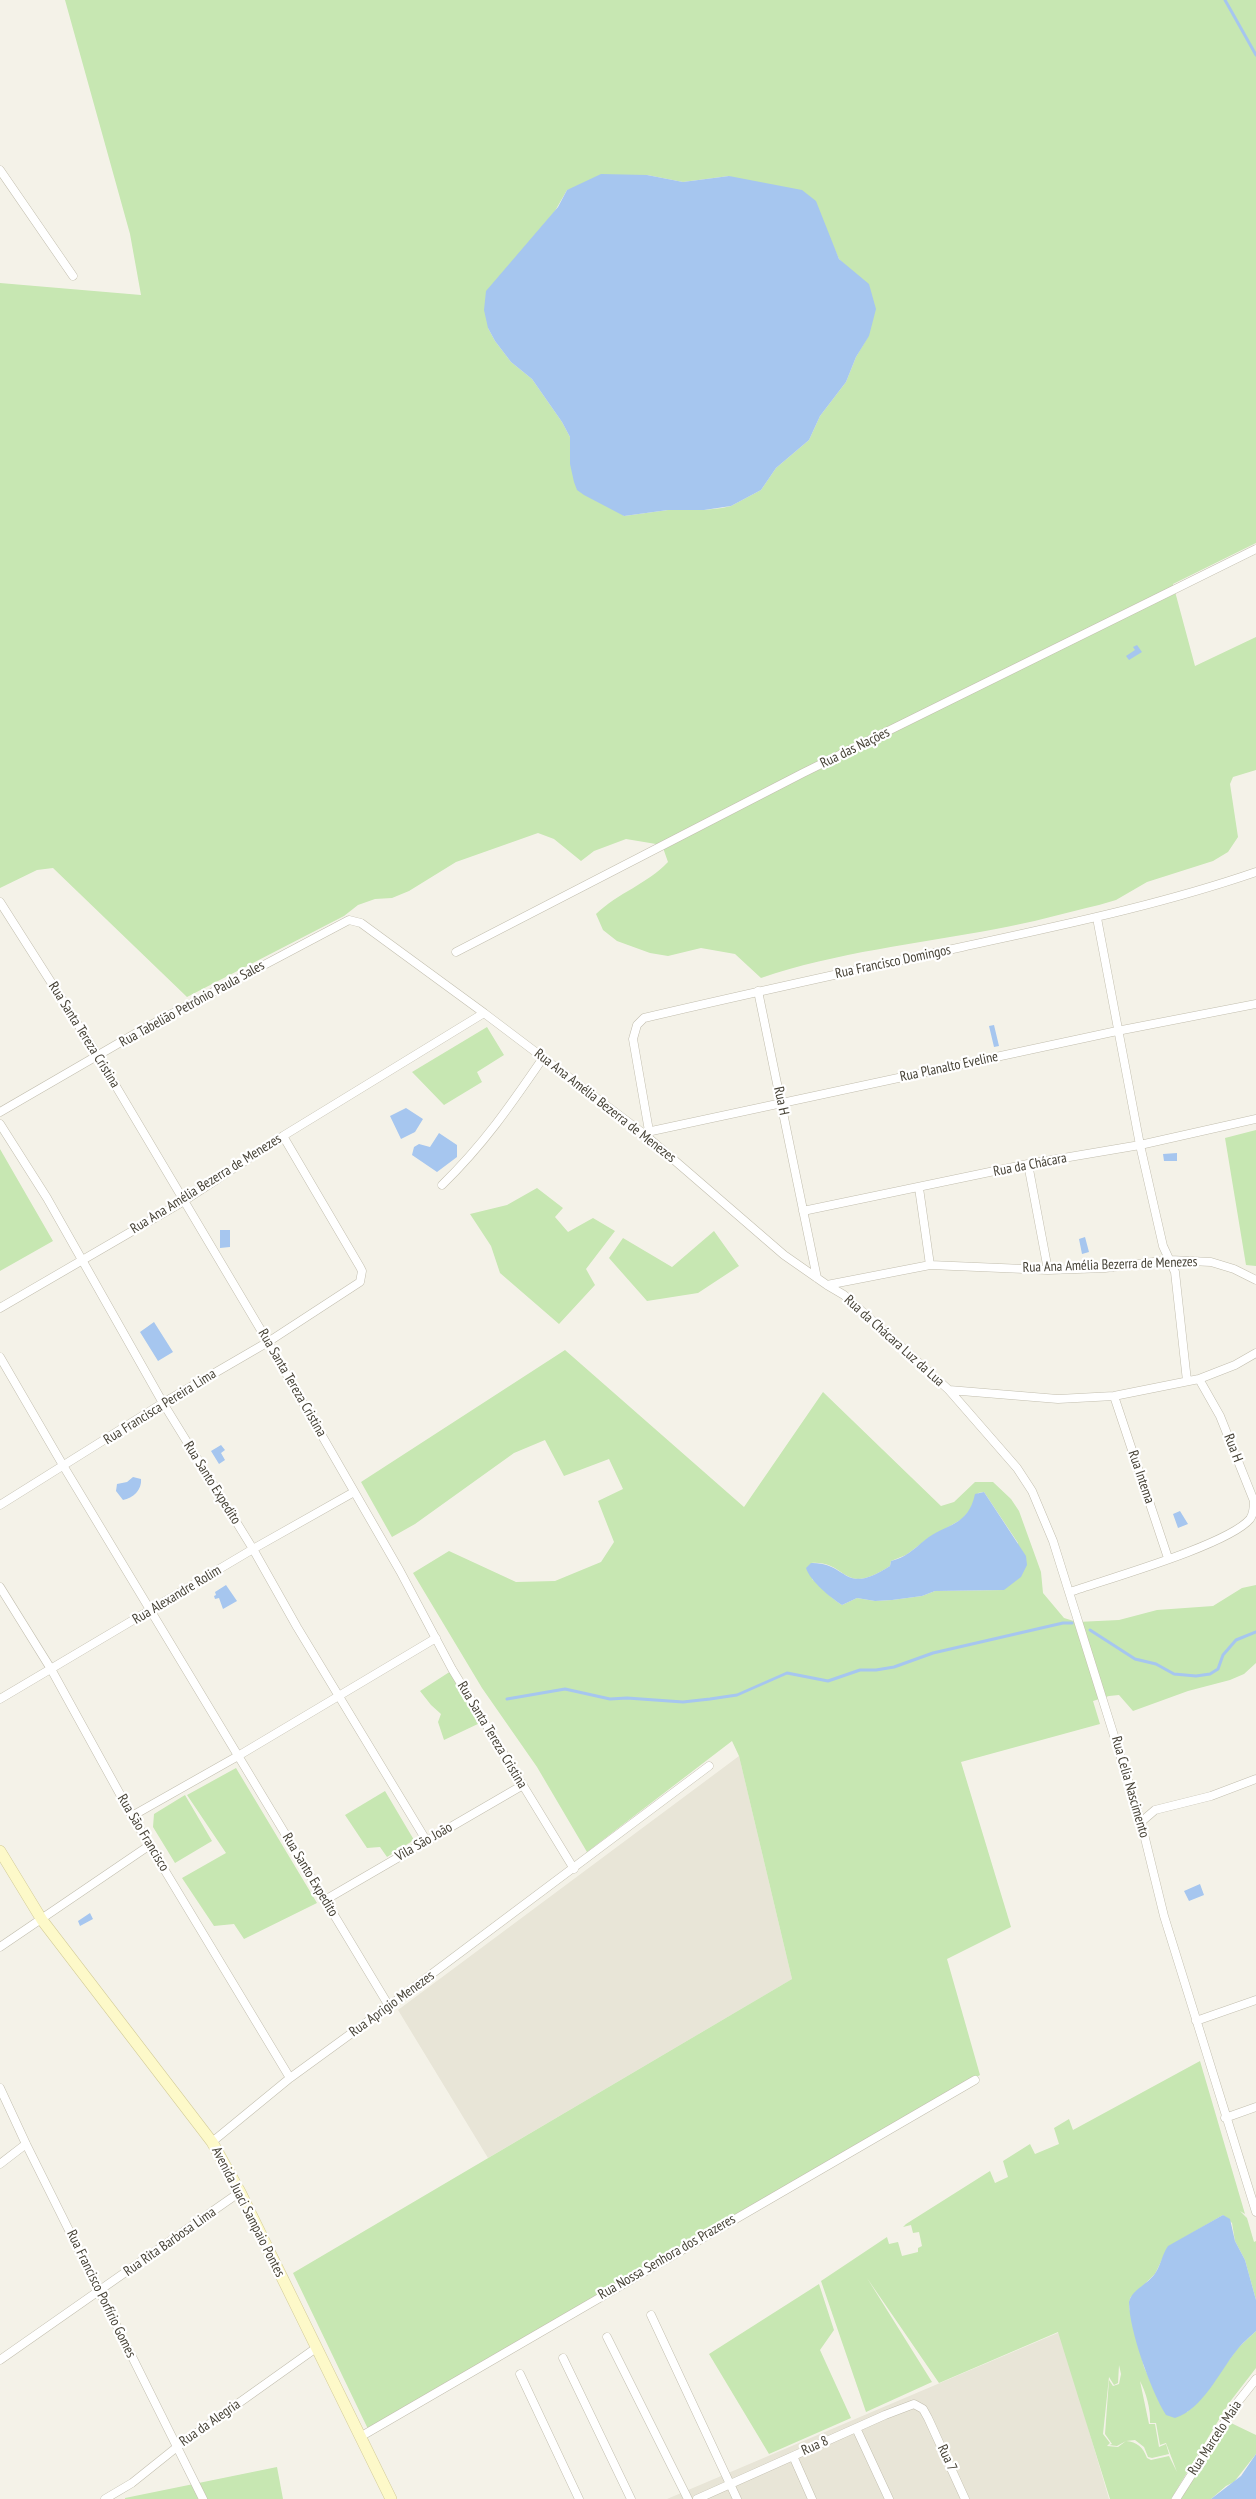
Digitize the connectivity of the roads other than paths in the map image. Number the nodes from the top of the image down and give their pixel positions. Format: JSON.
{"nodes":[{"id":1,"x":0,"y":170,"type":"edge"},
{"id":2,"x":73,"y":276,"type":"dead end"},
{"id":3,"x":1256,"y":549,"type":"edge"},
{"id":4,"x":1256,"y":872,"type":"edge"},
{"id":5,"x":0,"y":902,"type":"edge"},
{"id":6,"x":1097,"y":918,"type":"junction"},
{"id":7,"x":456,"y":952,"type":"dead end"},
{"id":8,"x":758,"y":991,"type":"junction"},
{"id":9,"x":1256,"y":1004,"type":"edge"},
{"id":10,"x":484,"y":1013,"type":"junction"},
{"id":11,"x":1117,"y":1031,"type":"junction"},
{"id":12,"x":98,"y":1056,"type":"junction"},
{"id":13,"x":543,"y":1058,"type":"junction"},
{"id":14,"x":782,"y":1102,"type":"junction"},
{"id":15,"x":0,"y":1112,"type":"edge"},
{"id":16,"x":1256,"y":1118,"type":"edge"},
{"id":17,"x":0,"y":1124,"type":"edge"},
{"id":18,"x":647,"y":1132,"type":"junction"},
{"id":19,"x":283,"y":1136,"type":"junction"},
{"id":20,"x":1140,"y":1145,"type":"junction"},
{"id":21,"x":1028,"y":1164,"type":"junction"},
{"id":22,"x":442,"y":1185,"type":"dead end"},
{"id":23,"x":919,"y":1188,"type":"junction"},
{"id":24,"x":184,"y":1201,"type":"junction"},
{"id":25,"x":803,"y":1211,"type":"junction"},
{"id":26,"x":82,"y":1260,"type":"junction"},
{"id":27,"x":1170,"y":1260,"type":"junction"},
{"id":28,"x":930,"y":1265,"type":"junction"},
{"id":29,"x":1048,"y":1270,"type":"junction"},
{"id":30,"x":817,"y":1278,"type":"junction"},
{"id":31,"x":1256,"y":1280,"type":"edge"},
{"id":32,"x":826,"y":1285,"type":"junction"},
{"id":33,"x":0,"y":1308,"type":"edge"},
{"id":34,"x":268,"y":1342,"type":"junction"},
{"id":35,"x":1256,"y":1353,"type":"edge"},
{"id":36,"x":0,"y":1357,"type":"edge"},
{"id":37,"x":1199,"y":1379,"type":"junction"},
{"id":38,"x":1187,"y":1381,"type":"junction"},
{"id":39,"x":949,"y":1390,"type":"junction"},
{"id":40,"x":1114,"y":1396,"type":"junction"},
{"id":41,"x":163,"y":1403,"type":"junction"},
{"id":42,"x":64,"y":1467,"type":"junction"},
{"id":43,"x":354,"y":1492,"type":"junction"},
{"id":44,"x":0,"y":1505,"type":"edge"},
{"id":45,"x":253,"y":1549,"type":"junction"},
{"id":46,"x":1168,"y":1558,"type":"junction"},
{"id":47,"x":0,"y":1587,"type":"edge"},
{"id":48,"x":1070,"y":1592,"type":"junction"},
{"id":49,"x":150,"y":1610,"type":"junction"},
{"id":50,"x":436,"y":1638,"type":"junction"},
{"id":51,"x":51,"y":1669,"type":"junction"},
{"id":52,"x":340,"y":1694,"type":"junction"},
{"id":53,"x":0,"y":1699,"type":"edge"},
{"id":54,"x":238,"y":1756,"type":"junction"},
{"id":55,"x":709,"y":1766,"type":"dead end"},
{"id":56,"x":1256,"y":1779,"type":"edge"},
{"id":57,"x":523,"y":1785,"type":"junction"},
{"id":58,"x":132,"y":1816,"type":"junction"},
{"id":59,"x":1141,"y":1822,"type":"junction"},
{"id":60,"x":426,"y":1840,"type":"junction"},
{"id":61,"x":150,"y":1845,"type":"junction"},
{"id":62,"x":0,"y":1850,"type":"edge"},
{"id":63,"x":574,"y":1869,"type":"junction"},
{"id":64,"x":325,"y":1900,"type":"junction"},
{"id":65,"x":42,"y":1920,"type":"junction"},
{"id":66,"x":0,"y":1947,"type":"edge"},
{"id":67,"x":1256,"y":2000,"type":"edge"},
{"id":68,"x":389,"y":2006,"type":"junction"},
{"id":69,"x":1196,"y":2021,"type":"junction"},
{"id":70,"x":290,"y":2078,"type":"junction"},
{"id":71,"x":975,"y":2080,"type":"dead end"},
{"id":72,"x":0,"y":2088,"type":"edge"},
{"id":73,"x":1256,"y":2107,"type":"edge"},
{"id":74,"x":1225,"y":2118,"type":"junction"},
{"id":75,"x":212,"y":2142,"type":"junction"},
{"id":76,"x":26,"y":2144,"type":"junction"},
{"id":77,"x":0,"y":2164,"type":"edge"},
{"id":78,"x":240,"y":2192,"type":"junction"},
{"id":79,"x":1256,"y":2212,"type":"edge"},
{"id":80,"x":99,"y":2292,"type":"junction"},
{"id":81,"x":651,"y":2315,"type":"dead end"},
{"id":82,"x":607,"y":2337,"type":"dead end"},
{"id":83,"x":316,"y":2348,"type":"junction"},
{"id":84,"x":563,"y":2358,"type":"dead end"},
{"id":85,"x":0,"y":2360,"type":"edge"},
{"id":86,"x":520,"y":2374,"type":"dead end"},
{"id":87,"x":1256,"y":2379,"type":"edge"},
{"id":88,"x":928,"y":2418,"type":"joint"},
{"id":89,"x":856,"y":2428,"type":"junction"},
{"id":90,"x":360,"y":2437,"type":"junction"},
{"id":91,"x":177,"y":2447,"type":"junction"},
{"id":92,"x":793,"y":2456,"type":"junction"},
{"id":93,"x":731,"y":2484,"type":"junction"},
{"id":94,"x":105,"y":2499,"type":"edge"},
{"id":95,"x":203,"y":2499,"type":"edge"},
{"id":96,"x":392,"y":2499,"type":"edge"},
{"id":97,"x":579,"y":2499,"type":"edge"},
{"id":98,"x":631,"y":2499,"type":"edge"},
{"id":99,"x":688,"y":2499,"type":"edge"},
{"id":100,"x":697,"y":2499,"type":"edge"},
{"id":101,"x":737,"y":2499,"type":"edge"},
{"id":102,"x":812,"y":2499,"type":"edge"},
{"id":103,"x":889,"y":2499,"type":"edge"},
{"id":104,"x":966,"y":2499,"type":"edge"},
{"id":105,"x":1176,"y":2499,"type":"edge"}],
"edges":[{"from":1,"to":2,"type":"street"},
{"from":3,"to":7,"type":"street","name":"Rua das Nações"},
{"from":4,"to":6,"type":"street","name":"Rua Francisco Domingos"},
{"from":5,"to":12,"type":"street","name":"Rua Santa Tereza Cristina"},
{"from":6,"to":8,"type":"street","name":"Rua Francisco Domingos"},
{"from":6,"to":11,"type":"street"},
{"from":8,"to":14,"type":"street","name":"Rua H"},
{"from":8,"to":18,"type":"street","name":"Rua Francisco Domingos"},
{"from":9,"to":11,"type":"street","name":"Rua Planalto Eveline"},
{"from":10,"to":12,"type":"street","name":"Rua Tabelião Petrônio Paula Sales"},
{"from":10,"to":13,"type":"street","name":"Rua Ana Amélia Bezerra de Menezes"},
{"from":10,"to":19,"type":"street","name":"Rua Ana Amélia Bezerra de Menezes"},
{"from":11,"to":14,"type":"street","name":"Rua Planalto Eveline"},
{"from":11,"to":20,"type":"street"},
{"from":12,"to":15,"type":"street","name":"Rua Tabelião Petrônio Paula Sales"},
{"from":12,"to":24,"type":"street","name":"Rua Santa Tereza Cristina"},
{"from":13,"to":18,"type":"street","name":"Rua Ana Amélia Bezerra de Menezes"},
{"from":13,"to":22,"type":"street"},
{"from":14,"to":18,"type":"street","name":"Rua Planalto Eveline"},
{"from":14,"to":25,"type":"street","name":"Rua H"},
{"from":16,"to":20,"type":"street","name":"Rua da Chácara"},
{"from":17,"to":26,"type":"street","name":"Rua Santo Expedito"},
{"from":18,"to":30,"type":"street","name":"Rua Ana Amélia Bezerra de Menezes"},
{"from":19,"to":24,"type":"street","name":"Rua Ana Amélia Bezerra de Menezes"},
{"from":19,"to":34,"type":"street","name":"Rua Francisca Pereira Lima"},
{"from":20,"to":21,"type":"street","name":"Rua da Chácara"},
{"from":20,"to":27,"type":"street"},
{"from":21,"to":23,"type":"street","name":"Rua da Chácara"},
{"from":21,"to":29,"type":"street"},
{"from":23,"to":25,"type":"street","name":"Rua da Chácara"},
{"from":23,"to":28,"type":"street"},
{"from":24,"to":26,"type":"street","name":"Rua Ana Amélia Bezerra de Menezes"},
{"from":24,"to":34,"type":"street","name":"Rua Santa Tereza Cristina"},
{"from":25,"to":30,"type":"street","name":"Rua H"},
{"from":26,"to":33,"type":"street","name":"Rua Ana Amélia Bezerra de Menezes"},
{"from":26,"to":41,"type":"street","name":"Rua Santo Expedito"},
{"from":27,"to":29,"type":"street","name":"Rua Ana Amélia Bezerra de Menezes"},
{"from":27,"to":31,"type":"street","name":"Rua Ana Amélia Bezerra de Menezes"},
{"from":27,"to":38,"type":"street"},
{"from":28,"to":29,"type":"street","name":"Rua Ana Amélia Bezerra de Menezes"},
{"from":28,"to":32,"type":"street","name":"Rua Ana Amélia Bezerra de Menezes"},
{"from":30,"to":32,"type":"street","name":"Rua Ana Amélia Bezerra de Menezes"},
{"from":32,"to":39,"type":"street","name":"Rua da Chácara Luz da Lua"},
{"from":34,"to":41,"type":"street","name":"Rua Francisca Pereira Lima"},
{"from":34,"to":43,"type":"street","name":"Rua Santa Tereza Cristina"},
{"from":35,"to":37,"type":"street","name":"Rua da Chácara Luz da Lua"},
{"from":36,"to":42,"type":"street","name":"Rua Santo Expedito"},
{"from":37,"to":38,"type":"street","name":"Rua da Chácara Luz da Lua"},
{"from":37,"to":46,"type":"street","name":"Rua H"},
{"from":38,"to":40,"type":"street","name":"Rua da Chácara Luz da Lua"},
{"from":39,"to":40,"type":"street","name":"Rua da Chácara Luz da Lua"},
{"from":39,"to":48,"type":"street","name":"Rua Celia Nascimento"},
{"from":40,"to":46,"type":"street","name":"Rua Intema"},
{"from":41,"to":42,"type":"street","name":"Rua Francisca Pereira Lima"},
{"from":41,"to":45,"type":"street","name":"Rua Santo Expedito"},
{"from":42,"to":44,"type":"street","name":"Rua Francisca Pereira Lima"},
{"from":42,"to":49,"type":"street","name":"Rua Santo Expedito"},
{"from":43,"to":45,"type":"street","name":"Rua Alexandre Rolim"},
{"from":43,"to":50,"type":"street","name":"Rua Santa Tereza Cristina"},
{"from":45,"to":49,"type":"street","name":"Rua Alexandre Rolim"},
{"from":45,"to":52,"type":"street","name":"Rua Santo Expedito"},
{"from":46,"to":48,"type":"street"},
{"from":47,"to":51,"type":"street","name":"Rua São Francisco"},
{"from":48,"to":59,"type":"street","name":"Rua Celia Nascimento"},
{"from":49,"to":51,"type":"street","name":"Rua Alexandre Rolim"},
{"from":49,"to":54,"type":"street","name":"Rua Santo Expedito"},
{"from":50,"to":52,"type":"street"},
{"from":50,"to":57,"type":"street","name":"Rua Santa Tereza Cristina"},
{"from":51,"to":53,"type":"street","name":"Rua Alexandre Rolim"},
{"from":51,"to":58,"type":"street","name":"Rua São Francisco"},
{"from":52,"to":54,"type":"street"},
{"from":52,"to":60,"type":"street","name":"Rua Santo Expedito"},
{"from":54,"to":58,"type":"street"},
{"from":54,"to":64,"type":"street","name":"Rua Santo Expedito"},
{"from":55,"to":63,"type":"street","name":"Rua Aprigio Menezes"},
{"from":56,"to":59,"type":"street"},
{"from":57,"to":60,"type":"street","name":"Vila São João"},
{"from":57,"to":63,"type":"street","name":"Rua Santa Tereza Cristina"},
{"from":58,"to":61,"type":"street","name":"Rua São Francisco"},
{"from":59,"to":69,"type":"street","name":"Rua Celia Nascimento"},
{"from":60,"to":64,"type":"street","name":"Vila São João"},
{"from":61,"to":65,"type":"street"},
{"from":61,"to":70,"type":"street","name":"Rua São Francisco"},
{"from":62,"to":65,"type":"main road","name":"Avenida Juaci Sampaio Pontes"},
{"from":63,"to":68,"type":"street","name":"Rua Aprigio Menezes"},
{"from":64,"to":68,"type":"street","name":"Rua Santo Expedito"},
{"from":65,"to":66,"type":"street"},
{"from":65,"to":75,"type":"main road","name":"Avenida Juaci Sampaio Pontes"},
{"from":67,"to":69,"type":"street"},
{"from":68,"to":70,"type":"street","name":"Rua Aprigio Menezes"},
{"from":69,"to":74,"type":"street","name":"Rua Celia Nascimento"},
{"from":70,"to":75,"type":"street","name":"Rua Aprigio Menezes"},
{"from":71,"to":90,"type":"street","name":"Rua Nossa Senhora dos Prazeres"},
{"from":72,"to":76,"type":"street","name":"Rua Francisco Porfírio Gomes"},
{"from":73,"to":74,"type":"street"},
{"from":74,"to":79,"type":"street","name":"Rua Celia Nascimento"},
{"from":75,"to":78,"type":"main road","name":"Avenida Juaci Sampaio Pontes"},
{"from":76,"to":77,"type":"street"},
{"from":76,"to":80,"type":"street","name":"Rua Francisco Porfírio Gomes"},
{"from":78,"to":80,"type":"street","name":"Rua Rita Barbosa Lima"},
{"from":78,"to":83,"type":"main road","name":"Avenida Juaci Sampaio Pontes"},
{"from":80,"to":85,"type":"street","name":"Rua Rita Barbosa Lima"},
{"from":80,"to":91,"type":"street","name":"Rua Francisco Porfírio Gomes"},
{"from":81,"to":93,"type":"street"},
{"from":82,"to":99,"type":"street"},
{"from":83,"to":90,"type":"main road","name":"Avenida Juaci Sampaio Pontes"},
{"from":83,"to":91,"type":"street","name":"Rua da Alegria"},
{"from":84,"to":98,"type":"street"},
{"from":86,"to":97,"type":"street"},
{"from":87,"to":105,"type":"street","name":"Rua Marcelo Maia"},
{"from":88,"to":89,"type":"street","name":"Rua 8"},
{"from":88,"to":104,"type":"street","name":"Rua 7"},
{"from":89,"to":92,"type":"street","name":"Rua 8"},
{"from":89,"to":103,"type":"street"},
{"from":90,"to":96,"type":"main road","name":"Avenida Juaci Sampaio Pontes"},
{"from":91,"to":94,"type":"street","name":"Rua da Alegria"},
{"from":91,"to":95,"type":"street","name":"Rua Francisco Porfírio Gomes"},
{"from":92,"to":93,"type":"street","name":"Rua 8"},
{"from":92,"to":102,"type":"street"},
{"from":93,"to":100,"type":"street","name":"Rua 8"},
{"from":93,"to":101,"type":"street"}]}
